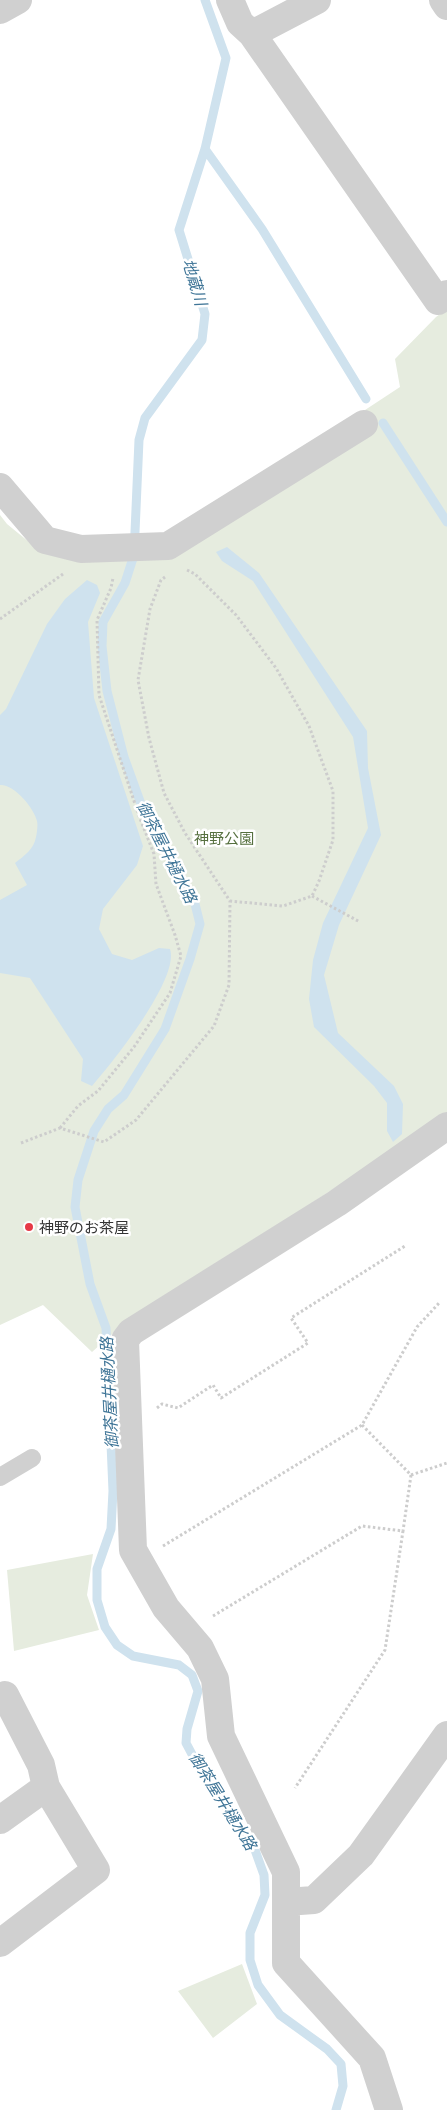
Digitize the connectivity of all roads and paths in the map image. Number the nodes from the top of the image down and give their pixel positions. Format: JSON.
{"nodes":[{"id":1,"x":18,"y":0,"type":"edge"},
{"id":2,"x":230,"y":0,"type":"edge"},
{"id":3,"x":317,"y":0,"type":"edge"},
{"id":4,"x":442,"y":0,"type":"edge"},
{"id":5,"x":447,"y":6,"type":"edge"},
{"id":6,"x":0,"y":10,"type":"edge"},
{"id":7,"x":252,"y":34,"type":"junction"},
{"id":8,"x":447,"y":294,"type":"edge"},
{"id":9,"x":364,"y":424,"type":"dead end"},
{"id":10,"x":0,"y":487,"type":"edge"},
{"id":11,"x":82,"y":549,"type":"junction"},
{"id":12,"x":146,"y":551,"type":"junction"},
{"id":13,"x":0,"y":619,"type":"edge"},
{"id":14,"x":312,"y":896,"type":"junction"},
{"id":15,"x":230,"y":901,"type":"junction"},
{"id":16,"x":360,"y":922,"type":"dead end"},
{"id":17,"x":447,"y":1126,"type":"edge"},
{"id":18,"x":60,"y":1128,"type":"junction"},
{"id":19,"x":21,"y":1143,"type":"dead end"},
{"id":20,"x":405,"y":1246,"type":"dead end"},
{"id":21,"x":440,"y":1302,"type":"dead end"},
{"id":22,"x":362,"y":1425,"type":"junction"},
{"id":23,"x":128,"y":1426,"type":"junction"},
{"id":24,"x":32,"y":1458,"type":"dead end"},
{"id":25,"x":447,"y":1462,"type":"edge"},
{"id":26,"x":411,"y":1475,"type":"junction"},
{"id":27,"x":0,"y":1477,"type":"edge"},
{"id":28,"x":403,"y":1531,"type":"junction"},
{"id":29,"x":139,"y":1560,"type":"junction"},
{"id":30,"x":187,"y":1632,"type":"junction"},
{"id":31,"x":0,"y":1698,"type":"edge"},
{"id":32,"x":447,"y":1735,"type":"edge"},
{"id":33,"x":46,"y":1788,"type":"junction"},
{"id":34,"x":294,"y":1788,"type":"dead end"},
{"id":35,"x":0,"y":1820,"type":"edge"},
{"id":36,"x":286,"y":1902,"type":"junction"},
{"id":37,"x":0,"y":1943,"type":"edge"},
{"id":38,"x":389,"y":2110,"type":"edge"}],
"edges":[{"from":1,"to":6,"type":"street"},
{"from":2,"to":7,"type":"street"},
{"from":3,"to":7,"type":"street"},
{"from":4,"to":5,"type":"street"},
{"from":7,"to":8,"type":"street"},
{"from":9,"to":12,"type":"street"},
{"from":10,"to":11,"type":"street"},
{"from":11,"to":12,"type":"street"},
{"from":11,"to":13,"type":"path"},
{"from":12,"to":14,"type":"path"},
{"from":12,"to":15,"type":"path"},
{"from":12,"to":18,"type":"path"},
{"from":14,"to":15,"type":"path"},
{"from":14,"to":16,"type":"path"},
{"from":15,"to":18,"type":"path"},
{"from":17,"to":23,"type":"street"},
{"from":18,"to":19,"type":"path"},
{"from":20,"to":23,"type":"path"},
{"from":21,"to":22,"type":"path"},
{"from":22,"to":26,"type":"path"},
{"from":22,"to":29,"type":"path"},
{"from":23,"to":29,"type":"street"},
{"from":24,"to":27,"type":"lane"},
{"from":25,"to":26,"type":"path"},
{"from":26,"to":28,"type":"path"},
{"from":28,"to":30,"type":"path"},
{"from":28,"to":34,"type":"path"},
{"from":29,"to":30,"type":"street"},
{"from":30,"to":36,"type":"street"},
{"from":31,"to":33,"type":"street"},
{"from":32,"to":36,"type":"street"},
{"from":33,"to":35,"type":"street"},
{"from":33,"to":37,"type":"street"},
{"from":36,"to":38,"type":"street"}]}
